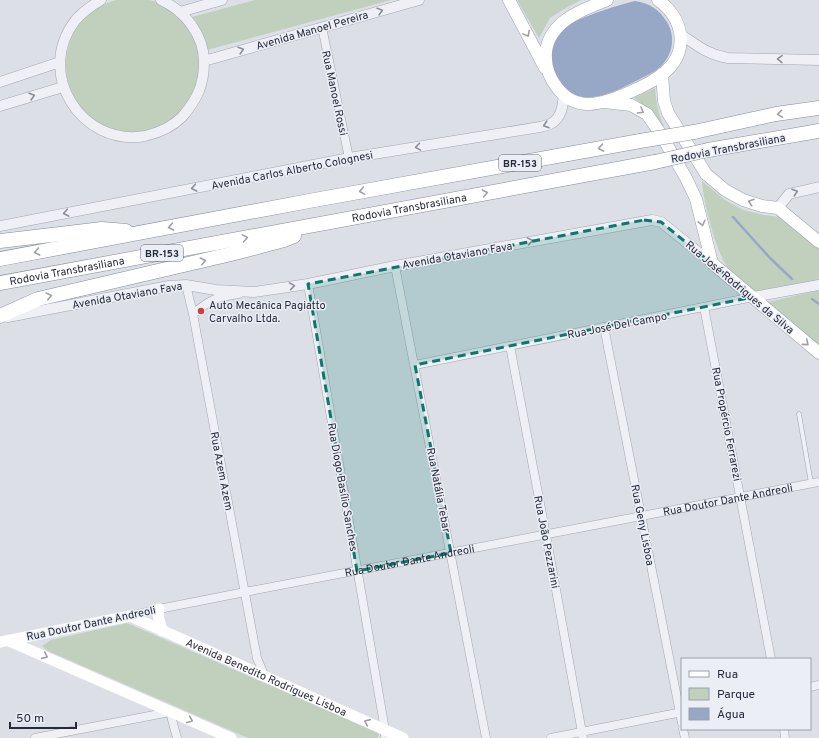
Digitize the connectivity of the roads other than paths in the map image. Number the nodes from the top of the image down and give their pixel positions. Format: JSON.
{"nodes":[{"id":1,"x":101,"y":0,"type":"edge"},
{"id":2,"x":222,"y":0,"type":"edge"},
{"id":3,"x":419,"y":0,"type":"edge"},
{"id":4,"x":509,"y":0,"type":"edge"},
{"id":5,"x":607,"y":0,"type":"edge"},
{"id":6,"x":658,"y":0,"type":"edge"},
{"id":7,"x":168,"y":1,"type":"edge"},
{"id":8,"x":666,"y":4,"type":"edge"},
{"id":9,"x":85,"y":5,"type":"edge"},
{"id":10,"x":180,"y":12,"type":"junction"},
{"id":11,"x":322,"y":27,"type":"junction"},
{"id":12,"x":680,"y":34,"type":"junction"},
{"id":13,"x":819,"y":60,"type":"edge"},
{"id":14,"x":204,"y":61,"type":"junction"},
{"id":15,"x":60,"y":62,"type":"junction"},
{"id":16,"x":546,"y":69,"type":"junction"},
{"id":17,"x":662,"y":74,"type":"junction"},
{"id":18,"x":0,"y":82,"type":"edge"},
{"id":19,"x":63,"y":87,"type":"junction"},
{"id":20,"x":564,"y":94,"type":"junction"},
{"id":21,"x":604,"y":102,"type":"junction"},
{"id":22,"x":0,"y":106,"type":"edge"},
{"id":23,"x":819,"y":108,"type":"edge"},
{"id":24,"x":819,"y":132,"type":"edge"},
{"id":25,"x":349,"y":158,"type":"junction"},
{"id":26,"x":819,"y":187,"type":"edge"},
{"id":27,"x":778,"y":208,"type":"junction"},
{"id":28,"x":660,"y":222,"type":"joint"},
{"id":29,"x":323,"y":223,"type":"junction"},
{"id":30,"x":0,"y":226,"type":"edge"},
{"id":31,"x":144,"y":232,"type":"junction"},
{"id":32,"x":0,"y":241,"type":"edge"},
{"id":33,"x":819,"y":242,"type":"edge"},
{"id":34,"x":0,"y":259,"type":"edge"},
{"id":35,"x":712,"y":263,"type":"junction"},
{"id":36,"x":395,"y":266,"type":"junction"},
{"id":37,"x":0,"y":283,"type":"edge"},
{"id":38,"x":308,"y":284,"type":"junction"},
{"id":39,"x":186,"y":285,"type":"junction"},
{"id":40,"x":819,"y":285,"type":"edge"},
{"id":41,"x":254,"y":292,"type":"junction"},
{"id":42,"x":753,"y":298,"type":"junction"},
{"id":43,"x":704,"y":307,"type":"junction"},
{"id":44,"x":193,"y":314,"type":"junction"},
{"id":45,"x":0,"y":317,"type":"edge"},
{"id":46,"x":604,"y":327,"type":"junction"},
{"id":47,"x":510,"y":346,"type":"junction"},
{"id":48,"x":819,"y":353,"type":"edge"},
{"id":49,"x":415,"y":365,"type":"junction"},
{"id":50,"x":799,"y":414,"type":"dead end"},
{"id":51,"x":815,"y":483,"type":"edge"},
{"id":52,"x":740,"y":497,"type":"junction"},
{"id":53,"x":642,"y":516,"type":"junction"},
{"id":54,"x":546,"y":535,"type":"junction"},
{"id":55,"x":451,"y":553,"type":"junction"},
{"id":56,"x":357,"y":571,"type":"junction"},
{"id":57,"x":245,"y":592,"type":"junction"},
{"id":58,"x":159,"y":609,"type":"junction"},
{"id":59,"x":130,"y":616,"type":"junction"},
{"id":60,"x":162,"y":631,"type":"junction"},
{"id":61,"x":5,"y":641,"type":"edge"},
{"id":62,"x":256,"y":658,"type":"junction"},
{"id":63,"x":771,"y":658,"type":"edge"},
{"id":64,"x":251,"y":670,"type":"junction"},
{"id":65,"x":265,"y":677,"type":"junction"},
{"id":66,"x":170,"y":712,"type":"junction"},
{"id":67,"x":681,"y":712,"type":"edge"},
{"id":68,"x":385,"y":734,"type":"edge"},
{"id":69,"x":583,"y":735,"type":"edge"},
{"id":70,"x":35,"y":738,"type":"edge"},
{"id":71,"x":177,"y":738,"type":"edge"},
{"id":72,"x":231,"y":738,"type":"edge"},
{"id":73,"x":403,"y":738,"type":"edge"},
{"id":74,"x":486,"y":738,"type":"edge"},
{"id":75,"x":551,"y":738,"type":"edge"}],
"edges":[{"from":1,"to":9,"type":"street"},
{"from":2,"to":10,"type":"street"},
{"from":11,"to":3,"type":"street","name":"Avenida Manoel Pereira","one_way":true},
{"from":4,"to":16,"type":"main road","one_way":true},
{"from":5,"to":16,"type":"main road"},
{"from":6,"to":8,"type":"main road"},
{"from":7,"to":10,"type":"street"},
{"from":8,"to":12,"type":"main road"},
{"from":9,"to":15,"type":"street"},
{"from":10,"to":14,"type":"street"},
{"from":14,"to":11,"type":"street","name":"Avenida Manoel Pereira","one_way":true},
{"from":11,"to":25,"type":"street","name":"Rua Manoel Rossi"},
{"from":13,"to":12,"type":"street","one_way":true},
{"from":12,"to":17,"type":"main road"},
{"from":14,"to":19,"type":"street"},
{"from":15,"to":18,"type":"street"},
{"from":15,"to":19,"type":"street"},
{"from":16,"to":20,"type":"main road"},
{"from":17,"to":21,"type":"main road"},
{"from":27,"to":17,"type":"main road","one_way":true},
{"from":22,"to":19,"type":"street","one_way":true},
{"from":20,"to":21,"type":"main road"},
{"from":20,"to":25,"type":"street","name":"Avenida Carlos Alberto Colognesi","one_way":true},
{"from":21,"to":35,"type":"main road","one_way":true},
{"from":23,"to":31,"type":"highway","name":"Rodovia Transbrasiliana","number":"BR-153","one_way":true,"bridge":true},
{"from":29,"to":24,"type":"highway","name":"Rodovia Transbrasiliana","number":"BR-153","one_way":true,"bridge":true},
{"from":25,"to":30,"type":"street","name":"Avenida Carlos Alberto Colognesi","one_way":true},
{"from":27,"to":26,"type":"street","one_way":true},
{"from":27,"to":33,"type":"main road"},
{"from":28,"to":35,"type":"street","name":"Rua José Rodrigues da Silva"},
{"from":36,"to":28,"type":"street","name":"Avenida Otaviano Fava","one_way":true},
{"from":37,"to":29,"type":"highway","name":"Rodovia Transbrasiliana","number":"BR-153","one_way":true},
{"from":45,"to":29,"type":"highway","one_way":true},
{"from":31,"to":32,"type":"highway"},
{"from":31,"to":34,"type":"highway","name":"Rodovia Transbrasiliana","number":"BR-153","one_way":true},
{"from":35,"to":42,"type":"main road","name":"Rua José Rodrigues da Silva"},
{"from":36,"to":38,"type":"street","name":"Avenida Otaviano Fava"},
{"from":36,"to":49,"type":"street","name":"Rua Natália Tebar"},
{"from":41,"to":38,"type":"street","name":"Avenida Otaviano Fava","one_way":true},
{"from":38,"to":56,"type":"street","name":"Rua Diogo Basílio Sanches"},
{"from":39,"to":41,"type":"street","name":"Avenida Otaviano Fava"},
{"from":39,"to":44,"type":"street","name":"Rua Azem Azem"},
{"from":39,"to":45,"type":"street","name":"Avenida Otaviano Fava"},
{"from":40,"to":42,"type":"street","name":"Rua José Del Campo"},
{"from":41,"to":44,"type":"street","name":"Avenida Otaviano Fava"},
{"from":42,"to":43,"type":"street","name":"Rua José Del Campo"},
{"from":42,"to":48,"type":"main road","name":"Rua José Rodrigues da Silva","one_way":true},
{"from":43,"to":46,"type":"street","name":"Rua José Del Campo"},
{"from":43,"to":52,"type":"street","name":"Rua Propércio Ferrarezi"},
{"from":44,"to":57,"type":"street","name":"Rua Azem Azem"},
{"from":46,"to":47,"type":"street","name":"Rua José Del Campo"},
{"from":46,"to":53,"type":"street","name":"Rua Geny Lisboa"},
{"from":47,"to":49,"type":"street","name":"Rua José Del Campo"},
{"from":47,"to":54,"type":"street","name":"Rua João Pezzarini"},
{"from":49,"to":55,"type":"street","name":"Rua Natália Tebar"},
{"from":50,"to":51,"type":"lane"},
{"from":51,"to":52,"type":"street","name":"Rua Doutor Dante Andreoli"},
{"from":52,"to":53,"type":"street","name":"Rua Doutor Dante Andreoli"},
{"from":52,"to":63,"type":"street","name":"Rua Propércio Ferrarezi"},
{"from":53,"to":54,"type":"street","name":"Rua Doutor Dante Andreoli"},
{"from":53,"to":67,"type":"street","name":"Rua Geny Lisboa"},
{"from":54,"to":55,"type":"street","name":"Rua Doutor Dante Andreoli"},
{"from":54,"to":69,"type":"street","name":"Rua João Pezzarini"},
{"from":55,"to":56,"type":"street","name":"Rua Doutor Dante Andreoli"},
{"from":55,"to":74,"type":"street","name":"Rua Natália Tebar"},
{"from":56,"to":57,"type":"street","name":"Rua Doutor Dante Andreoli"},
{"from":56,"to":68,"type":"street","name":"Rua Diogo Basílio Sanches"},
{"from":57,"to":58,"type":"street","name":"Rua Doutor Dante Andreoli"},
{"from":57,"to":62,"type":"street","name":"Rua Azem Azem"},
{"from":58,"to":59,"type":"street","name":"Rua Doutor Dante Andreoli"},
{"from":58,"to":60,"type":"main road"},
{"from":59,"to":60,"type":"main road","name":"Avenida Benedito Rodrigues Lisboa"},
{"from":59,"to":61,"type":"main road","name":"Rua Doutor Dante Andreoli"},
{"from":60,"to":64,"type":"main road","name":"Avenida Benedito Rodrigues Lisboa"},
{"from":61,"to":66,"type":"main road","one_way":true},
{"from":62,"to":64,"type":"street"},
{"from":62,"to":65,"type":"street","name":"Rua Azem Azem"},
{"from":64,"to":65,"type":"main road","name":"Avenida Benedito Rodrigues Lisboa"},
{"from":68,"to":65,"type":"main road","name":"Avenida Benedito Rodrigues Lisboa","one_way":true},
{"from":66,"to":70,"type":"street"},
{"from":66,"to":71,"type":"street"},
{"from":66,"to":72,"type":"main road","one_way":true},
{"from":67,"to":69,"type":"street"},
{"from":68,"to":73,"type":"main road","name":"Avenida Benedito Rodrigues Lisboa"},
{"from":69,"to":75,"type":"street"}]}
